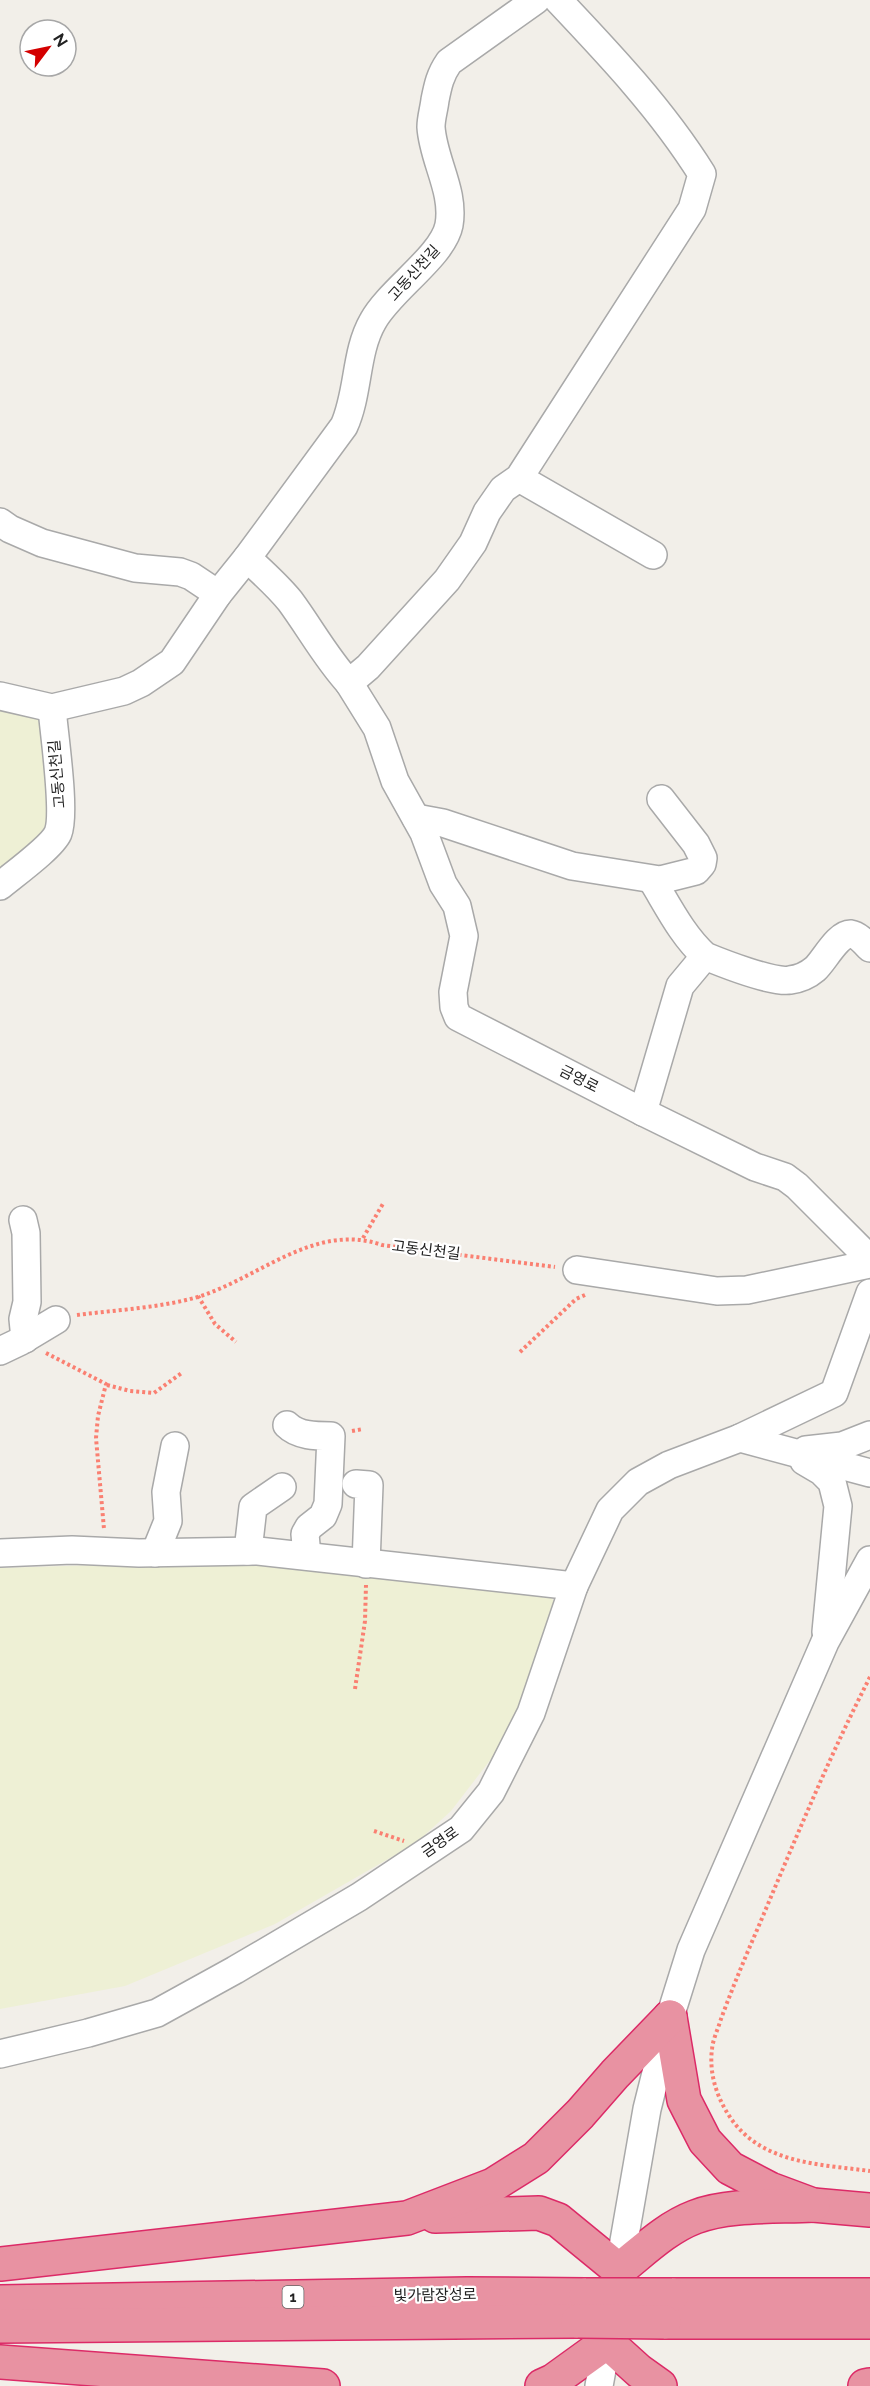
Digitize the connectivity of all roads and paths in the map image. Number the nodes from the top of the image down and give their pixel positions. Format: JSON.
{"nodes":[{"id":1,"x":536,"y":0,"type":"edge"},
{"id":2,"x":558,"y":0,"type":"edge"},
{"id":3,"x":519,"y":478,"type":"junction"},
{"id":4,"x":0,"y":522,"type":"edge"},
{"id":5,"x":653,"y":555,"type":"dead end"},
{"id":6,"x":247,"y":558,"type":"junction"},
{"id":7,"x":218,"y":594,"type":"junction"},
{"id":8,"x":349,"y":683,"type":"junction"},
{"id":9,"x":0,"y":696,"type":"edge"},
{"id":10,"x":52,"y":708,"type":"junction"},
{"id":11,"x":661,"y":800,"type":"dead end"},
{"id":12,"x":416,"y":818,"type":"junction"},
{"id":13,"x":652,"y":880,"type":"junction"},
{"id":14,"x":0,"y":886,"type":"edge"},
{"id":15,"x":870,"y":948,"type":"edge"},
{"id":16,"x":705,"y":956,"type":"junction"},
{"id":17,"x":643,"y":1112,"type":"junction"},
{"id":18,"x":384,"y":1202,"type":"dead end"},
{"id":19,"x":23,"y":1220,"type":"dead end"},
{"id":20,"x":363,"y":1238,"type":"junction"},
{"id":21,"x":870,"y":1259,"type":"edge"},
{"id":22,"x":870,"y":1264,"type":"edge"},
{"id":23,"x":577,"y":1270,"type":"joint"},
{"id":24,"x":870,"y":1293,"type":"edge"},
{"id":25,"x":198,"y":1296,"type":"junction"},
{"id":26,"x":565,"y":1309,"type":"dead end"},
{"id":27,"x":56,"y":1320,"type":"joint"},
{"id":28,"x":25,"y":1339,"type":"junction"},
{"id":29,"x":236,"y":1342,"type":"dead end"},
{"id":30,"x":0,"y":1351,"type":"edge"},
{"id":31,"x":520,"y":1352,"type":"dead end"},
{"id":32,"x":183,"y":1372,"type":"dead end"},
{"id":33,"x":106,"y":1385,"type":"junction"},
{"id":34,"x":287,"y":1425,"type":"dead end"},
{"id":35,"x":870,"y":1435,"type":"edge"},
{"id":36,"x":740,"y":1438,"type":"junction"},
{"id":37,"x":175,"y":1446,"type":"dead end"},
{"id":38,"x":787,"y":1451,"type":"junction"},
{"id":39,"x":870,"y":1473,"type":"edge"},
{"id":40,"x":356,"y":1484,"type":"dead end"},
{"id":41,"x":282,"y":1487,"type":"dead end"},
{"id":42,"x":104,"y":1551,"type":"junction"},
{"id":43,"x":248,"y":1551,"type":"junction"},
{"id":44,"x":155,"y":1552,"type":"junction"},
{"id":45,"x":0,"y":1553,"type":"edge"},
{"id":46,"x":307,"y":1556,"type":"junction"},
{"id":47,"x":870,"y":1560,"type":"edge"},
{"id":48,"x":366,"y":1564,"type":"junction"},
{"id":49,"x":574,"y":1586,"type":"junction"},
{"id":50,"x":825,"y":1642,"type":"junction"},
{"id":51,"x":870,"y":1677,"type":"edge"},
{"id":52,"x":355,"y":1689,"type":"dead end"},
{"id":53,"x":670,"y":2017,"type":"junction"},
{"id":54,"x":0,"y":2054,"type":"edge"},
{"id":55,"x":870,"y":2171,"type":"edge"},
{"id":56,"x":813,"y":2205,"type":"junction"},
{"id":57,"x":870,"y":2210,"type":"edge"},
{"id":58,"x":407,"y":2218,"type":"junction"},
{"id":59,"x":0,"y":2265,"type":"edge"},
{"id":60,"x":619,"y":2270,"type":"junction"},
{"id":61,"x":870,"y":2295,"type":"edge"},
{"id":62,"x":0,"y":2302,"type":"edge"},
{"id":63,"x":582,"y":2308,"type":"junction"},
{"id":64,"x":668,"y":2309,"type":"junction"},
{"id":65,"x":870,"y":2322,"type":"edge"},
{"id":66,"x":0,"y":2326,"type":"edge"},
{"id":67,"x":607,"y":2343,"type":"junction"},
{"id":68,"x":0,"y":2362,"type":"edge"},
{"id":69,"x":870,"y":2385,"type":"edge"},
{"id":70,"x":323,"y":2386,"type":"edge"},
{"id":71,"x":542,"y":2386,"type":"edge"},
{"id":72,"x":599,"y":2386,"type":"edge"},
{"id":73,"x":660,"y":2386,"type":"edge"},
{"id":74,"x":865,"y":2386,"type":"edge"}],
"edges":[{"from":1,"to":6,"type":"street","name":"고동신천길"},
{"from":2,"to":3,"type":"street"},
{"from":3,"to":5,"type":"street"},
{"from":3,"to":8,"type":"street"},
{"from":4,"to":7,"type":"street"},
{"from":6,"to":7,"type":"street","name":"고동신천길"},
{"from":6,"to":8,"type":"street"},
{"from":7,"to":10,"type":"street","name":"고동신천길"},
{"from":8,"to":12,"type":"street"},
{"from":9,"to":10,"type":"street","name":"고동신천길"},
{"from":10,"to":14,"type":"street","name":"고동신천길"},
{"from":11,"to":13,"type":"street"},
{"from":12,"to":13,"type":"street"},
{"from":12,"to":17,"type":"street","name":"금영로"},
{"from":13,"to":16,"type":"street"},
{"from":15,"to":16,"type":"street"},
{"from":16,"to":17,"type":"street"},
{"from":17,"to":21,"type":"street","name":"금영로"},
{"from":18,"to":20,"type":"path"},
{"from":19,"to":28,"type":"street"},
{"from":20,"to":23,"type":"path","name":"고동신천길"},
{"from":20,"to":25,"type":"path","name":"고동신천길"},
{"from":22,"to":23,"type":"street"},
{"from":24,"to":36,"type":"street","name":"금영로"},
{"from":25,"to":27,"type":"path","name":"고동신천길"},
{"from":25,"to":29,"type":"path"},
{"from":26,"to":31,"type":"path"},
{"from":27,"to":28,"type":"street"},
{"from":28,"to":30,"type":"street"},
{"from":28,"to":33,"type":"path"},
{"from":32,"to":33,"type":"path"},
{"from":33,"to":42,"type":"path"},
{"from":34,"to":46,"type":"street"},
{"from":35,"to":38,"type":"street"},
{"from":36,"to":38,"type":"street"},
{"from":36,"to":49,"type":"street","name":"금영로"},
{"from":37,"to":44,"type":"street"},
{"from":38,"to":39,"type":"street"},
{"from":38,"to":50,"type":"street"},
{"from":40,"to":48,"type":"street"},
{"from":41,"to":43,"type":"street"},
{"from":42,"to":44,"type":"street"},
{"from":42,"to":45,"type":"street"},
{"from":43,"to":44,"type":"street"},
{"from":43,"to":46,"type":"street"},
{"from":46,"to":48,"type":"street"},
{"from":47,"to":50,"type":"street"},
{"from":48,"to":49,"type":"street"},
{"from":48,"to":52,"type":"path"},
{"from":49,"to":54,"type":"street","name":"금영로"},
{"from":50,"to":53,"type":"street"},
{"from":51,"to":55,"type":"path"},
{"from":53,"to":56,"type":"highway"},
{"from":53,"to":58,"type":"highway"},
{"from":53,"to":60,"type":"street"},
{"from":56,"to":57,"type":"highway"},
{"from":56,"to":60,"type":"highway"},
{"from":58,"to":59,"type":"highway"},
{"from":58,"to":60,"type":"highway"},
{"from":60,"to":67,"type":"street"},
{"from":61,"to":64,"type":"highway","name":"빛가람장성로","number":"1"},
{"from":62,"to":63,"type":"highway","name":"빛가람장성로","number":"1"},
{"from":63,"to":64,"type":"highway","name":"빛가람장성로","number":"1","bridge":true},
{"from":63,"to":66,"type":"highway","name":"빛가람장성로","number":"1"},
{"from":64,"to":65,"type":"highway","name":"빛가람장성로","number":"1"},
{"from":67,"to":71,"type":"highway"},
{"from":67,"to":72,"type":"street"},
{"from":67,"to":73,"type":"highway"},
{"from":68,"to":70,"type":"highway"},
{"from":69,"to":74,"type":"highway"}]}
